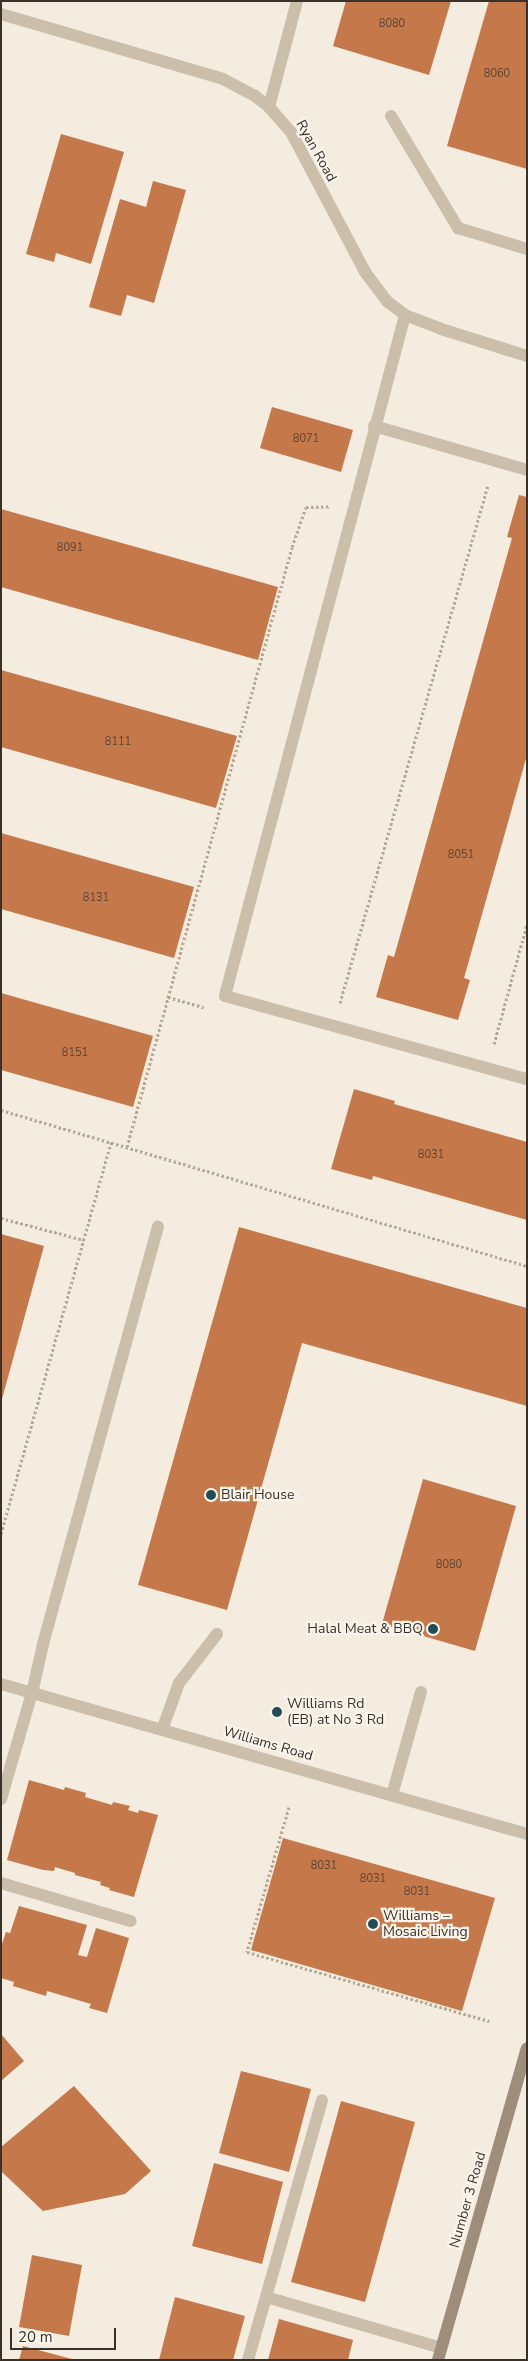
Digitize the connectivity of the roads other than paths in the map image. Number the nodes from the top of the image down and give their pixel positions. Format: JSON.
{"nodes":[{"id":1,"x":297,"y":1,"type":"edge"},
{"id":2,"x":1,"y":14,"type":"edge"},
{"id":3,"x":269,"y":107,"type":"junction"},
{"id":4,"x":391,"y":116,"type":"dead end"},
{"id":5,"x":527,"y":249,"type":"edge"},
{"id":6,"x":405,"y":314,"type":"junction"},
{"id":7,"x":527,"y":356,"type":"edge"},
{"id":8,"x":374,"y":426,"type":"junction"},
{"id":9,"x":527,"y":470,"type":"edge"},
{"id":10,"x":527,"y":1079,"type":"edge"},
{"id":11,"x":158,"y":1227,"type":"dead end"},
{"id":12,"x":217,"y":1634,"type":"dead end"},
{"id":13,"x":1,"y":1684,"type":"edge"},
{"id":14,"x":421,"y":1692,"type":"dead end"},
{"id":15,"x":32,"y":1693,"type":"junction"},
{"id":16,"x":162,"y":1730,"type":"junction"},
{"id":17,"x":392,"y":1795,"type":"junction"},
{"id":18,"x":1,"y":1799,"type":"edge"},
{"id":19,"x":527,"y":1834,"type":"edge"},
{"id":20,"x":1,"y":1882,"type":"edge"},
{"id":21,"x":131,"y":1921,"type":"dead end"},
{"id":22,"x":527,"y":2048,"type":"edge"},
{"id":23,"x":322,"y":2100,"type":"dead end"},
{"id":24,"x":266,"y":2297,"type":"junction"},
{"id":25,"x":440,"y":2354,"type":"edge"},
{"id":26,"x":248,"y":2360,"type":"edge"}],
"edges":[{"from":1,"to":3,"type":"street"},
{"from":2,"to":3,"type":"street","name":"Ryan Road"},
{"from":3,"to":6,"type":"street","name":"Ryan Road"},
{"from":4,"to":5,"type":"street"},
{"from":6,"to":7,"type":"street","name":"Ryan Road"},
{"from":6,"to":8,"type":"street"},
{"from":8,"to":9,"type":"street"},
{"from":8,"to":10,"type":"street"},
{"from":11,"to":15,"type":"street"},
{"from":12,"to":16,"type":"street"},
{"from":13,"to":15,"type":"street","name":"Williams Road"},
{"from":14,"to":17,"type":"street"},
{"from":15,"to":16,"type":"street","name":"Williams Road"},
{"from":15,"to":18,"type":"street"},
{"from":16,"to":17,"type":"street","name":"Williams Road"},
{"from":17,"to":19,"type":"street","name":"Williams Road"},
{"from":20,"to":21,"type":"street"},
{"from":22,"to":25,"type":"main road","name":"Number 3 Road"},
{"from":23,"to":24,"type":"street"},
{"from":24,"to":25,"type":"street"},
{"from":24,"to":26,"type":"street"}]}
